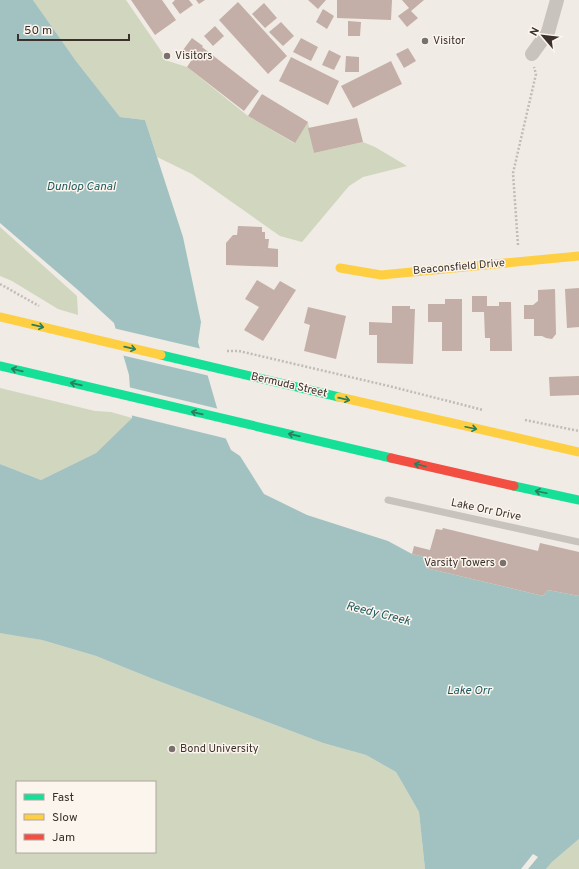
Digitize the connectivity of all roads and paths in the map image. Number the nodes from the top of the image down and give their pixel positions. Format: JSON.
{"nodes":[{"id":1,"x":557,"y":0,"type":"edge"},
{"id":2,"x":532,"y":54,"type":"joint"},
{"id":3,"x":579,"y":256,"type":"edge"},
{"id":4,"x":519,"y":262,"type":"junction"},
{"id":5,"x":340,"y":268,"type":"dead end"},
{"id":6,"x":0,"y":284,"type":"edge"},
{"id":7,"x":42,"y":308,"type":"dead end"},
{"id":8,"x":0,"y":317,"type":"edge"},
{"id":9,"x":226,"y":351,"type":"dead end"},
{"id":10,"x":0,"y":366,"type":"edge"},
{"id":11,"x":490,"y":412,"type":"dead end"},
{"id":12,"x":523,"y":420,"type":"dead end"},
{"id":13,"x":579,"y":431,"type":"edge"},
{"id":14,"x":579,"y":452,"type":"edge"},
{"id":15,"x":388,"y":500,"type":"dead end"},
{"id":16,"x":579,"y":500,"type":"edge"},
{"id":17,"x":579,"y":542,"type":"edge"}],
"edges":[{"from":1,"to":2,"type":"street"},
{"from":2,"to":4,"type":"path"},
{"from":3,"to":4,"type":"main road","name":"Beaconsfield Drive"},
{"from":4,"to":5,"type":"main road","name":"Beaconsfield Drive"},
{"from":6,"to":7,"type":"path"},
{"from":8,"to":14,"type":"main road","name":"Bermuda Street","one_way":true},
{"from":9,"to":11,"type":"path"},
{"from":16,"to":10,"type":"main road","one_way":true},
{"from":12,"to":13,"type":"path"},
{"from":15,"to":17,"type":"lane","name":"Lake Orr Drive"}]}
